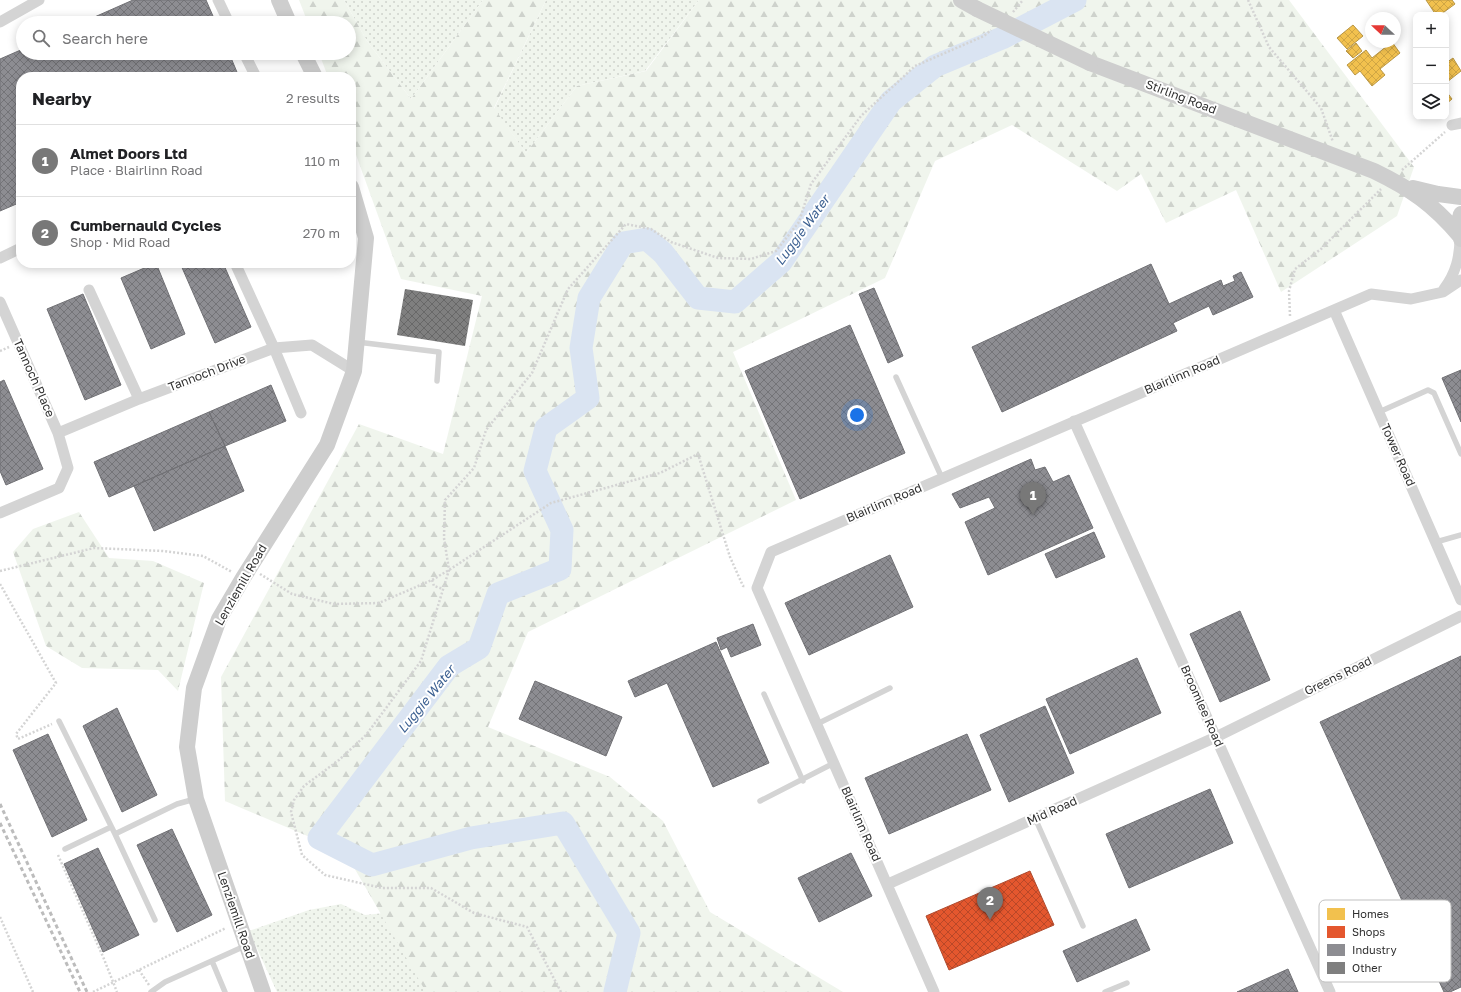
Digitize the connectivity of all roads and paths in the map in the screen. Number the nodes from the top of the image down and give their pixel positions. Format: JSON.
{"nodes":[{"id":1,"x":39,"y":0,"type":"edge"},
{"id":2,"x":218,"y":0,"type":"edge"},
{"id":3,"x":279,"y":0,"type":"edge"},
{"id":4,"x":961,"y":0,"type":"edge"},
{"id":5,"x":1023,"y":0,"type":"edge"},
{"id":6,"x":1248,"y":0,"type":"edge"},
{"id":7,"x":226,"y":16,"type":"edge"},
{"id":8,"x":286,"y":16,"type":"edge"},
{"id":9,"x":1008,"y":16,"type":"dead end"},
{"id":10,"x":0,"y":22,"type":"edge"},
{"id":11,"x":996,"y":26,"type":"dead end"},
{"id":12,"x":248,"y":60,"type":"edge"},
{"id":13,"x":306,"y":60,"type":"edge"},
{"id":14,"x":254,"y":72,"type":"edge"},
{"id":15,"x":312,"y":72,"type":"edge"},
{"id":16,"x":1457,"y":124,"type":"edge"},
{"id":17,"x":1340,"y":158,"type":"junction"},
{"id":18,"x":1398,"y":182,"type":"junction"},
{"id":19,"x":1461,"y":197,"type":"edge"},
{"id":20,"x":356,"y":204,"type":"edge"},
{"id":21,"x":1461,"y":214,"type":"edge"},
{"id":22,"x":1460,"y":237,"type":"edge"},
{"id":23,"x":16,"y":250,"type":"edge"},
{"id":24,"x":0,"y":258,"type":"edge"},
{"id":25,"x":237,"y":268,"type":"edge"},
{"id":26,"x":1461,"y":280,"type":"edge"},
{"id":27,"x":89,"y":290,"type":"dead end"},
{"id":28,"x":1443,"y":292,"type":"junction"},
{"id":29,"x":0,"y":302,"type":"edge"},
{"id":30,"x":1334,"y":310,"type":"junction"},
{"id":31,"x":1290,"y":329,"type":"junction"},
{"id":32,"x":357,"y":342,"type":"junction"},
{"id":33,"x":274,"y":348,"type":"junction"},
{"id":34,"x":354,"y":370,"type":"junction"},
{"id":35,"x":896,"y":377,"type":"dead end"},
{"id":36,"x":437,"y":381,"type":"dead end"},
{"id":37,"x":139,"y":399,"type":"junction"},
{"id":38,"x":1378,"y":412,"type":"junction"},
{"id":39,"x":301,"y":413,"type":"dead end"},
{"id":40,"x":1074,"y":421,"type":"junction"},
{"id":41,"x":58,"y":433,"type":"junction"},
{"id":42,"x":1461,"y":454,"type":"edge"},
{"id":43,"x":942,"y":478,"type":"junction"},
{"id":44,"x":0,"y":513,"type":"edge"},
{"id":45,"x":1461,"y":535,"type":"edge"},
{"id":46,"x":1436,"y":542,"type":"junction"},
{"id":47,"x":449,"y":570,"type":"junction"},
{"id":48,"x":0,"y":571,"type":"edge"},
{"id":49,"x":246,"y":573,"type":"junction"},
{"id":50,"x":432,"y":580,"type":"junction"},
{"id":51,"x":0,"y":584,"type":"edge"},
{"id":52,"x":758,"y":588,"type":"junction"},
{"id":53,"x":443,"y":589,"type":"junction"},
{"id":54,"x":1461,"y":600,"type":"edge"},
{"id":55,"x":1461,"y":616,"type":"edge"},
{"id":56,"x":890,"y":688,"type":"dead end"},
{"id":57,"x":764,"y":694,"type":"dead end"},
{"id":58,"x":59,"y":721,"type":"joint"},
{"id":59,"x":817,"y":724,"type":"junction"},
{"id":60,"x":1216,"y":737,"type":"junction"},
{"id":61,"x":834,"y":763,"type":"junction"},
{"id":62,"x":803,"y":780,"type":"junction"},
{"id":63,"x":196,"y":799,"type":"junction"},
{"id":64,"x":760,"y":801,"type":"dead end"},
{"id":65,"x":1035,"y":818,"type":"junction"},
{"id":66,"x":111,"y":827,"type":"junction"},
{"id":67,"x":115,"y":834,"type":"junction"},
{"id":68,"x":65,"y":849,"type":"joint"},
{"id":69,"x":888,"y":884,"type":"junction"},
{"id":70,"x":0,"y":917,"type":"edge"},
{"id":71,"x":155,"y":920,"type":"dead end"},
{"id":72,"x":238,"y":922,"type":"junction"},
{"id":73,"x":1083,"y":926,"type":"dead end"},
{"id":74,"x":246,"y":946,"type":"junction"},
{"id":75,"x":212,"y":961,"type":"junction"},
{"id":76,"x":1319,"y":967,"type":"edge"},
{"id":77,"x":139,"y":970,"type":"junction"},
{"id":78,"x":114,"y":982,"type":"junction"},
{"id":79,"x":147,"y":982,"type":"dead end"},
{"id":80,"x":1326,"y":982,"type":"edge"},
{"id":81,"x":1127,"y":983,"type":"dead end"},
{"id":82,"x":33,"y":992,"type":"edge"},
{"id":83,"x":93,"y":992,"type":"edge"},
{"id":84,"x":117,"y":992,"type":"edge"},
{"id":85,"x":150,"y":992,"type":"edge"},
{"id":86,"x":224,"y":992,"type":"edge"},
{"id":87,"x":263,"y":992,"type":"edge"},
{"id":88,"x":561,"y":992,"type":"edge"},
{"id":89,"x":934,"y":992,"type":"edge"},
{"id":90,"x":1105,"y":992,"type":"edge"},
{"id":91,"x":1330,"y":992,"type":"edge"}],
"edges":[{"from":1,"to":10,"type":"street"},
{"from":2,"to":7,"type":"street"},
{"from":3,"to":8,"type":"main road"},
{"from":4,"to":17,"type":"main road","name":"Stirling Road","bridge":true},
{"from":5,"to":9,"type":"path"},
{"from":6,"to":17,"type":"path"},
{"from":11,"to":47,"type":"path"},
{"from":12,"to":14,"type":"street"},
{"from":13,"to":15,"type":"main road"},
{"from":16,"to":18,"type":"path"},
{"from":17,"to":18,"type":"main road","name":"Stirling Road"},
{"from":18,"to":19,"type":"main road","name":"Stirling Road"},
{"from":18,"to":22,"type":"main road","name":"Stirling Road"},
{"from":18,"to":31,"type":"path"},
{"from":20,"to":32,"type":"main road","name":"Lenziemill Road"},
{"from":21,"to":22,"type":"main road"},
{"from":22,"to":28,"type":"street"},
{"from":23,"to":24,"type":"street"},
{"from":25,"to":33,"type":"street"},
{"from":26,"to":28,"type":"street","name":"Blairlinn Road"},
{"from":27,"to":37,"type":"street"},
{"from":28,"to":30,"type":"street","name":"Blairlinn Road"},
{"from":29,"to":41,"type":"street","name":"Tannoch Place"},
{"from":30,"to":31,"type":"street","name":"Blairlinn Road"},
{"from":30,"to":38,"type":"street","name":"Tower Road"},
{"from":31,"to":40,"type":"street","name":"Blairlinn Road"},
{"from":32,"to":34,"type":"main road","name":"Lenziemill Road"},
{"from":32,"to":36,"type":"lane"},
{"from":33,"to":34,"type":"street","name":"Tannoch Drive"},
{"from":33,"to":37,"type":"street","name":"Tannoch Drive"},
{"from":33,"to":39,"type":"street"},
{"from":34,"to":49,"type":"main road","name":"Lenziemill Road"},
{"from":35,"to":43,"type":"lane"},
{"from":37,"to":41,"type":"street","name":"Tannoch Drive"},
{"from":38,"to":42,"type":"lane"},
{"from":38,"to":46,"type":"street","name":"Tower Road"},
{"from":40,"to":43,"type":"street","name":"Blairlinn Road"},
{"from":40,"to":60,"type":"street","name":"Broomlee Road"},
{"from":41,"to":44,"type":"street"},
{"from":43,"to":52,"type":"street","name":"Blairlinn Road"},
{"from":45,"to":46,"type":"lane"},
{"from":46,"to":54,"type":"street","name":"Tower Road"},
{"from":47,"to":50,"type":"path"},
{"from":47,"to":52,"type":"path"},
{"from":47,"to":53,"type":"path"},
{"from":48,"to":49,"type":"path"},
{"from":49,"to":50,"type":"path"},
{"from":49,"to":63,"type":"main road","name":"Lenziemill Road"},
{"from":50,"to":53,"type":"path"},
{"from":51,"to":58,"type":"path"},
{"from":52,"to":59,"type":"street","name":"Blairlinn Road"},
{"from":53,"to":88,"type":"path"},
{"from":55,"to":60,"type":"street","name":"Greens Road"},
{"from":56,"to":59,"type":"lane"},
{"from":57,"to":62,"type":"lane"},
{"from":58,"to":66,"type":"lane"},
{"from":59,"to":61,"type":"street","name":"Blairlinn Road"},
{"from":60,"to":65,"type":"street","name":"Mid Road"},
{"from":60,"to":76,"type":"street","name":"Broomlee Road"},
{"from":61,"to":62,"type":"lane"},
{"from":61,"to":69,"type":"street","name":"Blairlinn Road"},
{"from":62,"to":64,"type":"lane"},
{"from":63,"to":67,"type":"lane"},
{"from":63,"to":72,"type":"main road","name":"Lenziemill Road"},
{"from":65,"to":69,"type":"street","name":"Mid Road"},
{"from":65,"to":73,"type":"lane"},
{"from":66,"to":67,"type":"lane"},
{"from":66,"to":68,"type":"lane"},
{"from":67,"to":71,"type":"lane"},
{"from":68,"to":78,"type":"path"},
{"from":69,"to":89,"type":"street","name":"Blairlinn Road"},
{"from":70,"to":82,"type":"path"},
{"from":72,"to":74,"type":"main road","name":"Lenziemill Road"},
{"from":72,"to":77,"type":"path"},
{"from":74,"to":75,"type":"lane"},
{"from":74,"to":87,"type":"main road","name":"Lenziemill Road"},
{"from":75,"to":85,"type":"lane"},
{"from":75,"to":86,"type":"lane"},
{"from":77,"to":78,"type":"path"},
{"from":77,"to":79,"type":"path"},
{"from":78,"to":83,"type":"path"},
{"from":78,"to":84,"type":"path"},
{"from":80,"to":91,"type":"street","name":"Broomlee Road"},
{"from":81,"to":90,"type":"lane"}]}
